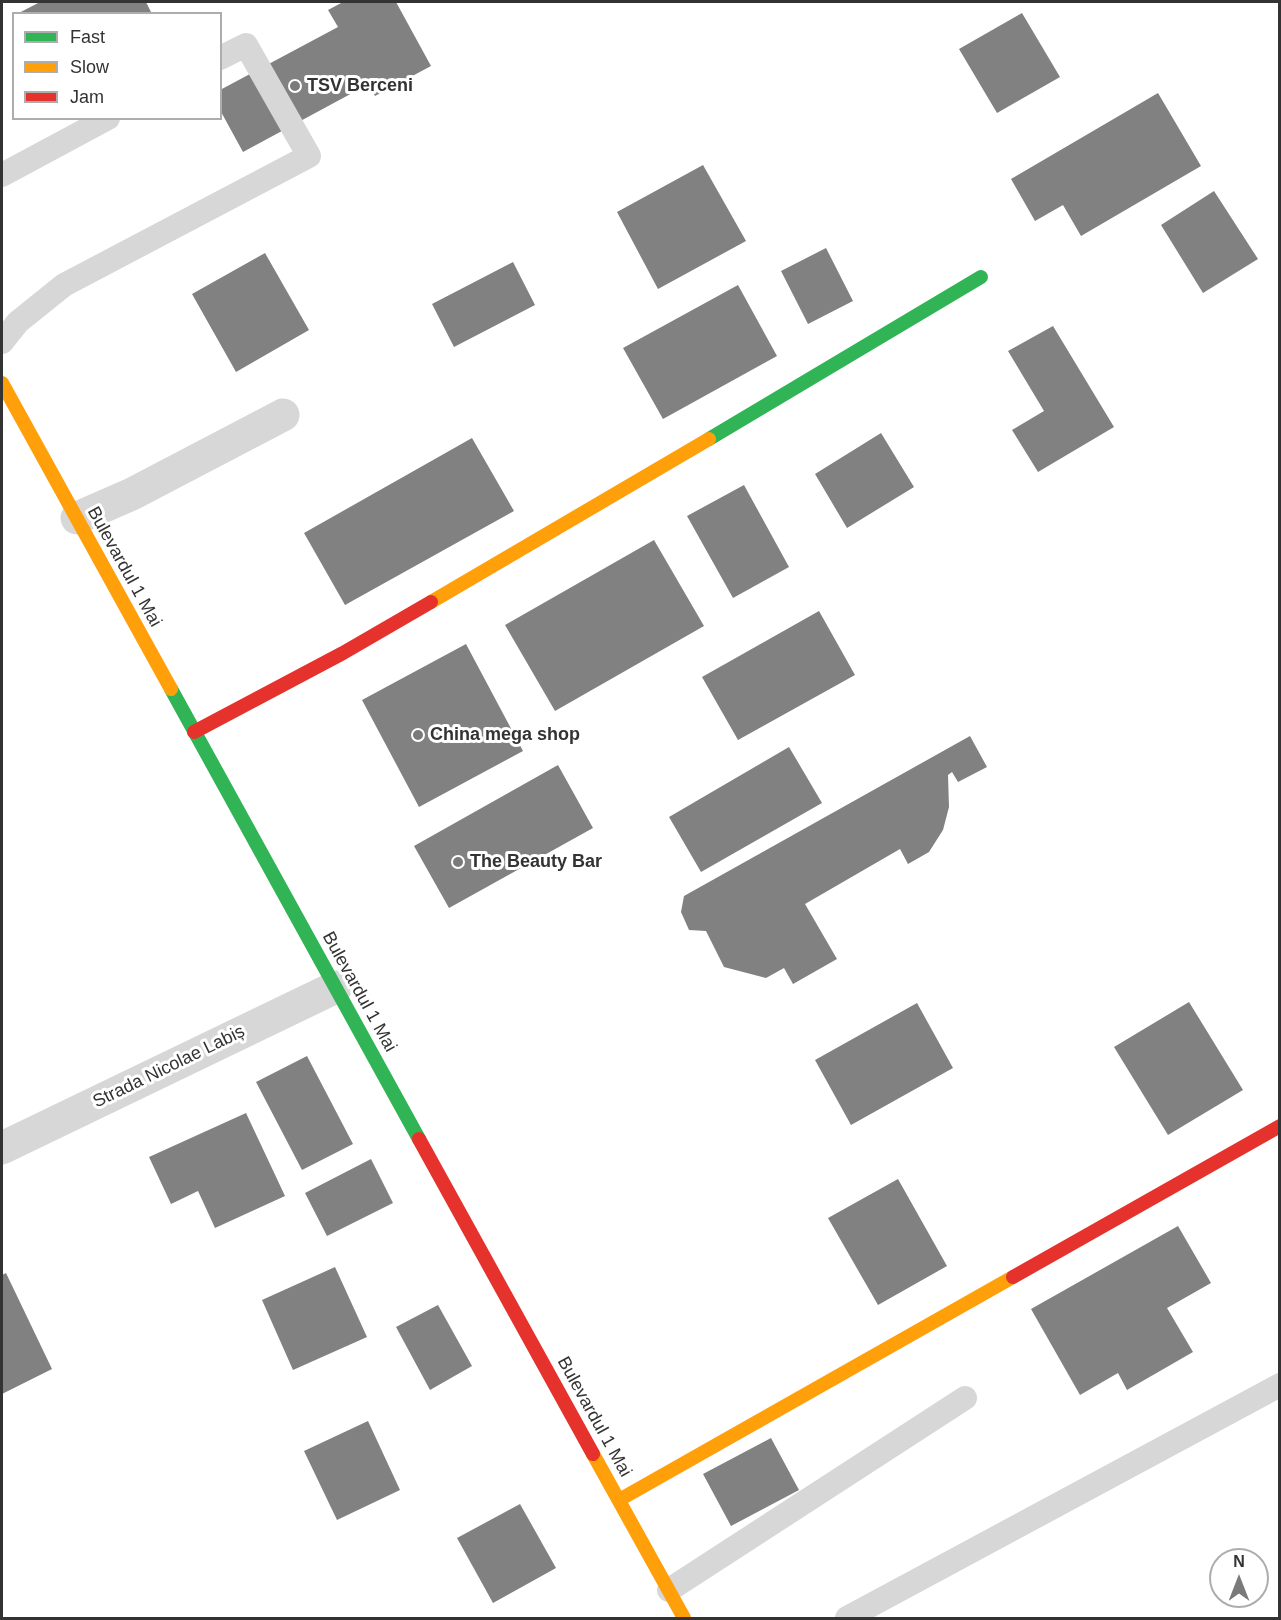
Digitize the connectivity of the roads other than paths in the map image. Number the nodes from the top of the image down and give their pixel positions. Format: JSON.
{"nodes":[{"id":1,"x":222,"y":57,"type":"edge"},
{"id":2,"x":104,"y":120,"type":"edge"},
{"id":3,"x":2,"y":175,"type":"edge"},
{"id":4,"x":981,"y":276,"type":"dead end"},
{"id":5,"x":2,"y":342,"type":"edge"},
{"id":6,"x":2,"y":383,"type":"edge"},
{"id":7,"x":283,"y":415,"type":"dead end"},
{"id":8,"x":77,"y":519,"type":"junction"},
{"id":9,"x":194,"y":732,"type":"junction"},
{"id":10,"x":336,"y":987,"type":"junction"},
{"id":11,"x":1280,"y":1126,"type":"edge"},
{"id":12,"x":2,"y":1148,"type":"edge"},
{"id":13,"x":1280,"y":1385,"type":"edge"},
{"id":14,"x":965,"y":1398,"type":"dead end"},
{"id":15,"x":619,"y":1500,"type":"junction"},
{"id":16,"x":680,"y":1611,"type":"edge"},
{"id":17,"x":846,"y":1618,"type":"edge"}],
"edges":[{"from":1,"to":5,"type":"lane"},
{"from":2,"to":3,"type":"lane"},
{"from":4,"to":9,"type":"street"},
{"from":6,"to":8,"type":"street","name":"Bulevardul 1 Mai"},
{"from":7,"to":8,"type":"street"},
{"from":8,"to":9,"type":"street","name":"Bulevardul 1 Mai"},
{"from":9,"to":10,"type":"street","name":"Bulevardul 1 Mai"},
{"from":10,"to":12,"type":"street","name":"Strada Nicolae Labiș"},
{"from":10,"to":15,"type":"street","name":"Bulevardul 1 Mai"},
{"from":11,"to":15,"type":"street"},
{"from":13,"to":17,"type":"lane"},
{"from":14,"to":16,"type":"lane"},
{"from":15,"to":16,"type":"street","name":"Bulevardul 1 Mai"}]}
